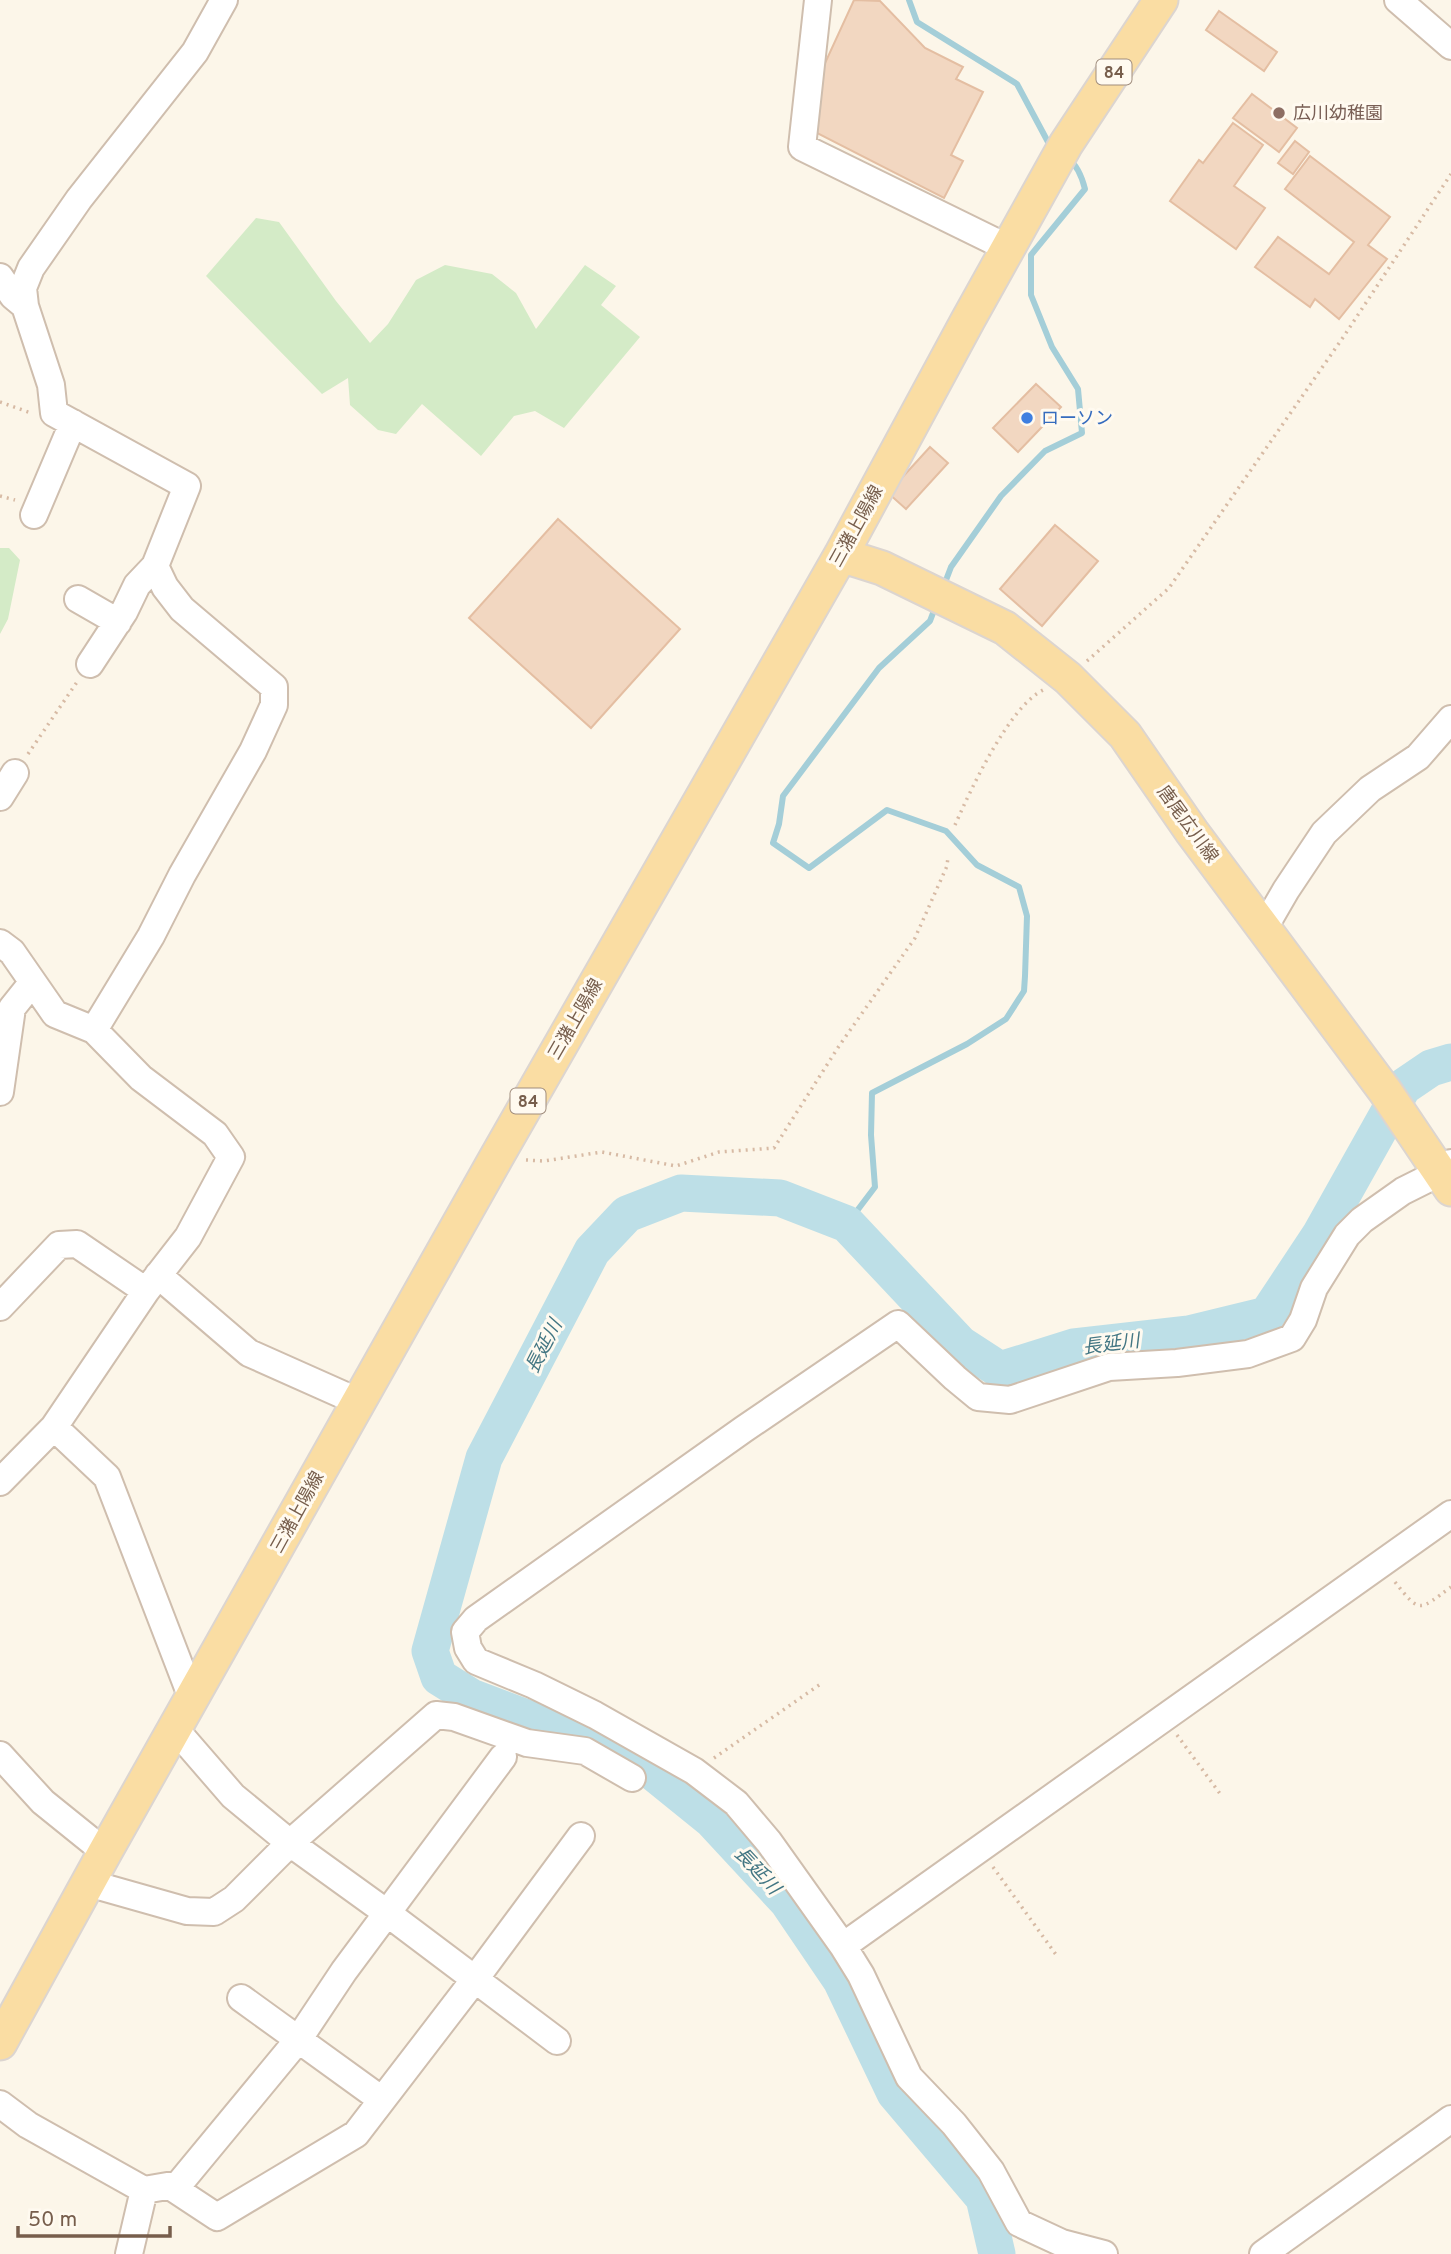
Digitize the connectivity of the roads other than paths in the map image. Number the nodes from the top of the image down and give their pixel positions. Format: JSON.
{"nodes":[{"id":1,"x":224,"y":0,"type":"edge"},
{"id":2,"x":818,"y":0,"type":"edge"},
{"id":3,"x":1161,"y":0,"type":"edge"},
{"id":4,"x":1398,"y":0,"type":"edge"},
{"id":5,"x":1451,"y":46,"type":"edge"},
{"id":6,"x":1008,"y":248,"type":"junction"},
{"id":7,"x":0,"y":277,"type":"edge"},
{"id":8,"x":25,"y":306,"type":"junction"},
{"id":9,"x":73,"y":423,"type":"junction"},
{"id":10,"x":34,"y":515,"type":"dead end"},
{"id":11,"x":841,"y":555,"type":"junction"},
{"id":12,"x":155,"y":566,"type":"junction"},
{"id":13,"x":78,"y":599,"type":"dead end"},
{"id":14,"x":118,"y":622,"type":"junction"},
{"id":15,"x":90,"y":664,"type":"road end"},
{"id":16,"x":1451,"y":719,"type":"edge"},
{"id":17,"x":15,"y":773,"type":"road end"},
{"id":18,"x":0,"y":797,"type":"edge"},
{"id":19,"x":1264,"y":928,"type":"junction"},
{"id":20,"x":0,"y":943,"type":"edge"},
{"id":21,"x":32,"y":983,"type":"junction"},
{"id":22,"x":94,"y":1030,"type":"junction"},
{"id":23,"x":0,"y":1092,"type":"edge"},
{"id":24,"x":1442,"y":1170,"type":"edge"},
{"id":25,"x":152,"y":1283,"type":"junction"},
{"id":26,"x":1,"y":1306,"type":"edge"},
{"id":27,"x":359,"y":1402,"type":"junction"},
{"id":28,"x":54,"y":1427,"type":"junction"},
{"id":29,"x":0,"y":1482,"type":"edge"},
{"id":30,"x":1451,"y":1514,"type":"edge"},
{"id":31,"x":192,"y":1698,"type":"junction"},
{"id":32,"x":175,"y":1729,"type":"junction"},
{"id":33,"x":0,"y":1755,"type":"edge"},
{"id":34,"x":503,"y":1757,"type":"dead end"},
{"id":35,"x":632,"y":1778,"type":"dead end"},
{"id":36,"x":582,"y":1836,"type":"dead end"},
{"id":37,"x":290,"y":1843,"type":"junction"},
{"id":38,"x":105,"y":1852,"type":"junction"},
{"id":39,"x":88,"y":1884,"type":"junction"},
{"id":40,"x":387,"y":1913,"type":"junction"},
{"id":41,"x":842,"y":1946,"type":"junction"},
{"id":42,"x":475,"y":1979,"type":"junction"},
{"id":43,"x":241,"y":1998,"type":"dead end"},
{"id":44,"x":298,"y":2040,"type":"junction"},
{"id":45,"x":557,"y":2041,"type":"dead end"},
{"id":46,"x":0,"y":2043,"type":"edge"},
{"id":47,"x":382,"y":2100,"type":"junction"},
{"id":48,"x":0,"y":2104,"type":"edge"},
{"id":49,"x":1451,"y":2119,"type":"edge"},
{"id":50,"x":157,"y":2188,"type":"junction"},
{"id":51,"x":129,"y":2254,"type":"edge"},
{"id":52,"x":1104,"y":2254,"type":"edge"},
{"id":53,"x":1263,"y":2254,"type":"edge"}],
"edges":[{"from":1,"to":8,"type":"street"},
{"from":2,"to":6,"type":"street"},
{"from":3,"to":6,"type":"main road","name":"三潴上陽線","number":"84"},
{"from":4,"to":5,"type":"street"},
{"from":6,"to":11,"type":"main road","name":"三潴上陽線","number":"84"},
{"from":7,"to":8,"type":"street"},
{"from":8,"to":9,"type":"street"},
{"from":9,"to":10,"type":"street"},
{"from":9,"to":12,"type":"street"},
{"from":11,"to":19,"type":"main road","name":"唐尾広川線"},
{"from":11,"to":27,"type":"main road","name":"三潴上陽線","number":"84"},
{"from":12,"to":14,"type":"street"},
{"from":12,"to":22,"type":"street"},
{"from":13,"to":14,"type":"street"},
{"from":14,"to":15,"type":"street"},
{"from":16,"to":19,"type":"street"},
{"from":17,"to":18,"type":"street"},
{"from":19,"to":24,"type":"main road","name":"唐尾広川線"},
{"from":20,"to":21,"type":"street"},
{"from":21,"to":22,"type":"street"},
{"from":21,"to":23,"type":"street"},
{"from":22,"to":25,"type":"street"},
{"from":24,"to":41,"type":"street"},
{"from":25,"to":26,"type":"street"},
{"from":25,"to":27,"type":"street"},
{"from":25,"to":28,"type":"street"},
{"from":27,"to":31,"type":"main road","name":"三潴上陽線","number":"84"},
{"from":28,"to":29,"type":"street"},
{"from":28,"to":31,"type":"street"},
{"from":30,"to":41,"type":"street"},
{"from":31,"to":32,"type":"main road","name":"三潴上陽線","number":"84"},
{"from":32,"to":37,"type":"street"},
{"from":32,"to":38,"type":"main road","name":"三潴上陽線","number":"84"},
{"from":33,"to":38,"type":"street"},
{"from":34,"to":40,"type":"street"},
{"from":35,"to":37,"type":"street"},
{"from":36,"to":42,"type":"street"},
{"from":37,"to":39,"type":"street"},
{"from":37,"to":40,"type":"street"},
{"from":38,"to":39,"type":"main road","name":"三潴上陽線","number":"84"},
{"from":39,"to":46,"type":"main road","name":"三潴上陽線","number":"84"},
{"from":40,"to":42,"type":"street"},
{"from":40,"to":44,"type":"street"},
{"from":41,"to":52,"type":"street"},
{"from":42,"to":45,"type":"street"},
{"from":42,"to":47,"type":"street"},
{"from":43,"to":44,"type":"street"},
{"from":44,"to":47,"type":"street"},
{"from":44,"to":50,"type":"street"},
{"from":47,"to":50,"type":"street"},
{"from":48,"to":50,"type":"street"},
{"from":49,"to":53,"type":"street"},
{"from":50,"to":51,"type":"street"}]}
